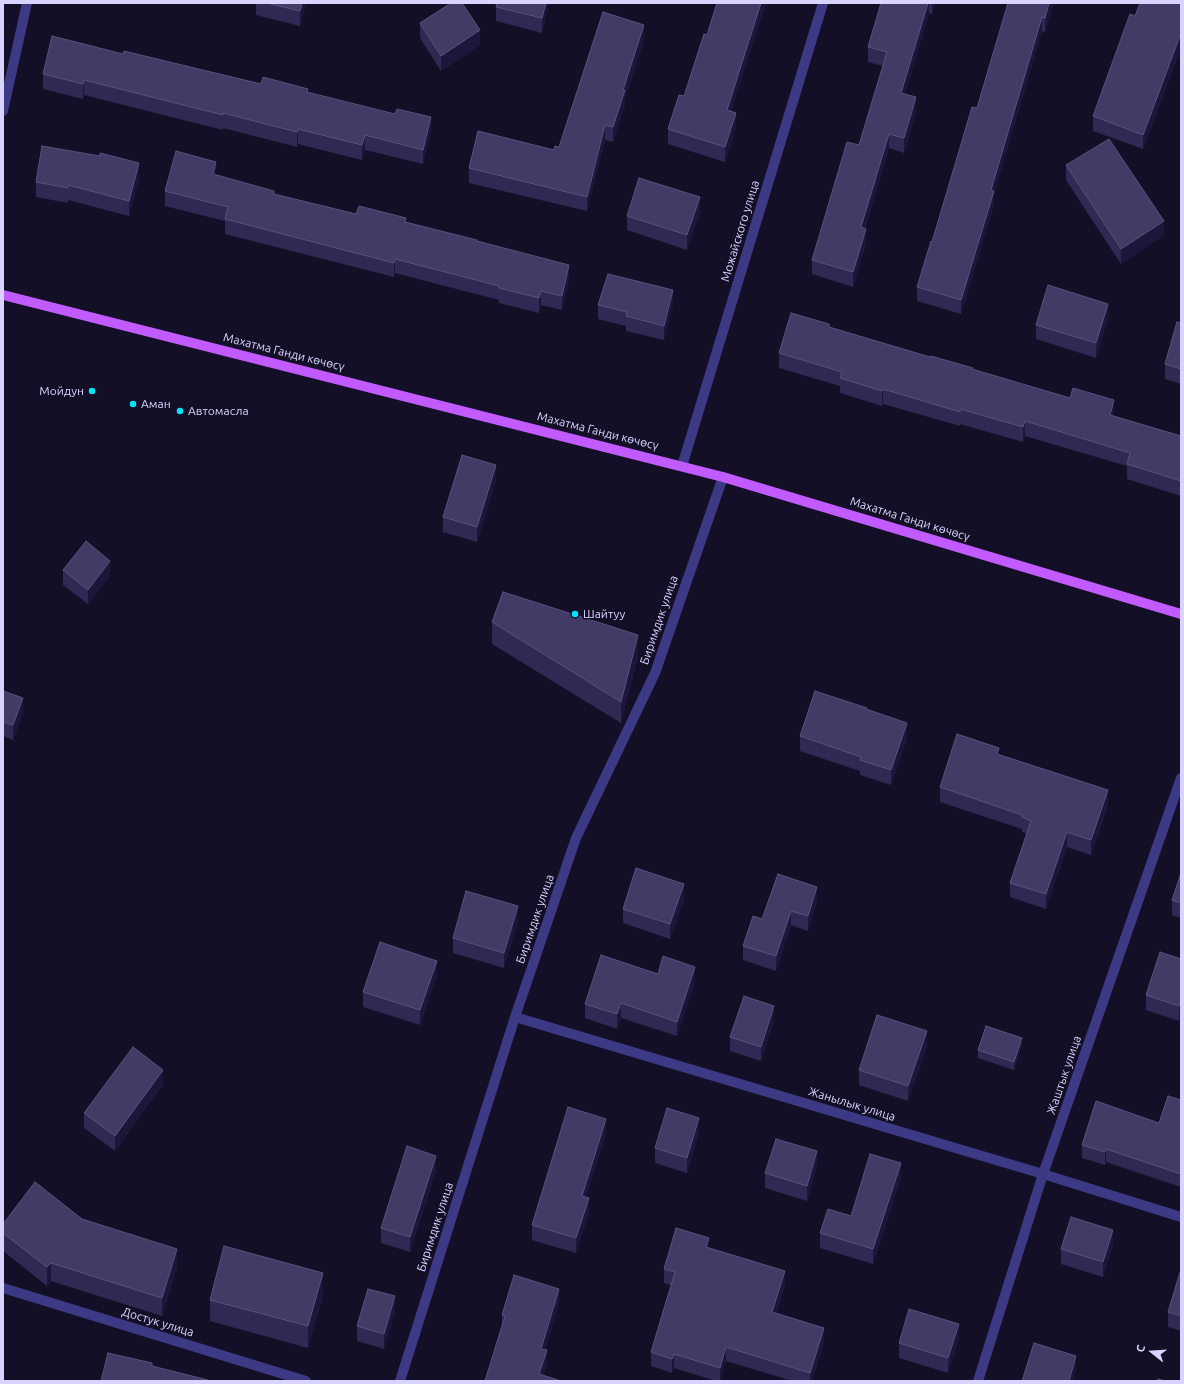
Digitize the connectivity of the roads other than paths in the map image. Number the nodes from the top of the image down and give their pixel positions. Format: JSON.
{"nodes":[{"id":1,"x":27,"y":3,"type":"edge"},
{"id":2,"x":823,"y":3,"type":"edge"},
{"id":3,"x":3,"y":111,"type":"edge"},
{"id":4,"x":3,"y":295,"type":"edge"},
{"id":5,"x":682,"y":466,"type":"junction"},
{"id":6,"x":723,"y":476,"type":"junction"},
{"id":7,"x":1181,"y":614,"type":"edge"},
{"id":8,"x":1180,"y":784,"type":"edge"},
{"id":9,"x":515,"y":1018,"type":"junction"},
{"id":10,"x":1043,"y":1174,"type":"junction"},
{"id":11,"x":1181,"y":1217,"type":"edge"},
{"id":12,"x":3,"y":1288,"type":"edge"},
{"id":13,"x":306,"y":1381,"type":"edge"},
{"id":14,"x":400,"y":1381,"type":"edge"},
{"id":15,"x":978,"y":1381,"type":"edge"}],
"edges":[{"from":1,"to":3,"type":"street"},
{"from":2,"to":5,"type":"street","name":"Можайского улица"},
{"from":4,"to":5,"type":"main road","name":"Махатма Ганди көчөсү"},
{"from":5,"to":6,"type":"main road","name":"Махатма Ганди көчөсү"},
{"from":6,"to":7,"type":"main road","name":"Махатма Ганди көчөсү"},
{"from":6,"to":9,"type":"street","name":"Биримдик улица"},
{"from":8,"to":10,"type":"street","name":"Жаштык улица"},
{"from":9,"to":10,"type":"street","name":"Жанылык улица"},
{"from":9,"to":14,"type":"street","name":"Биримдик улица"},
{"from":10,"to":11,"type":"street","name":"Жанылык улица"},
{"from":10,"to":15,"type":"street","name":"Жаштык улица"},
{"from":12,"to":13,"type":"street","name":"Достук улица"}]}
